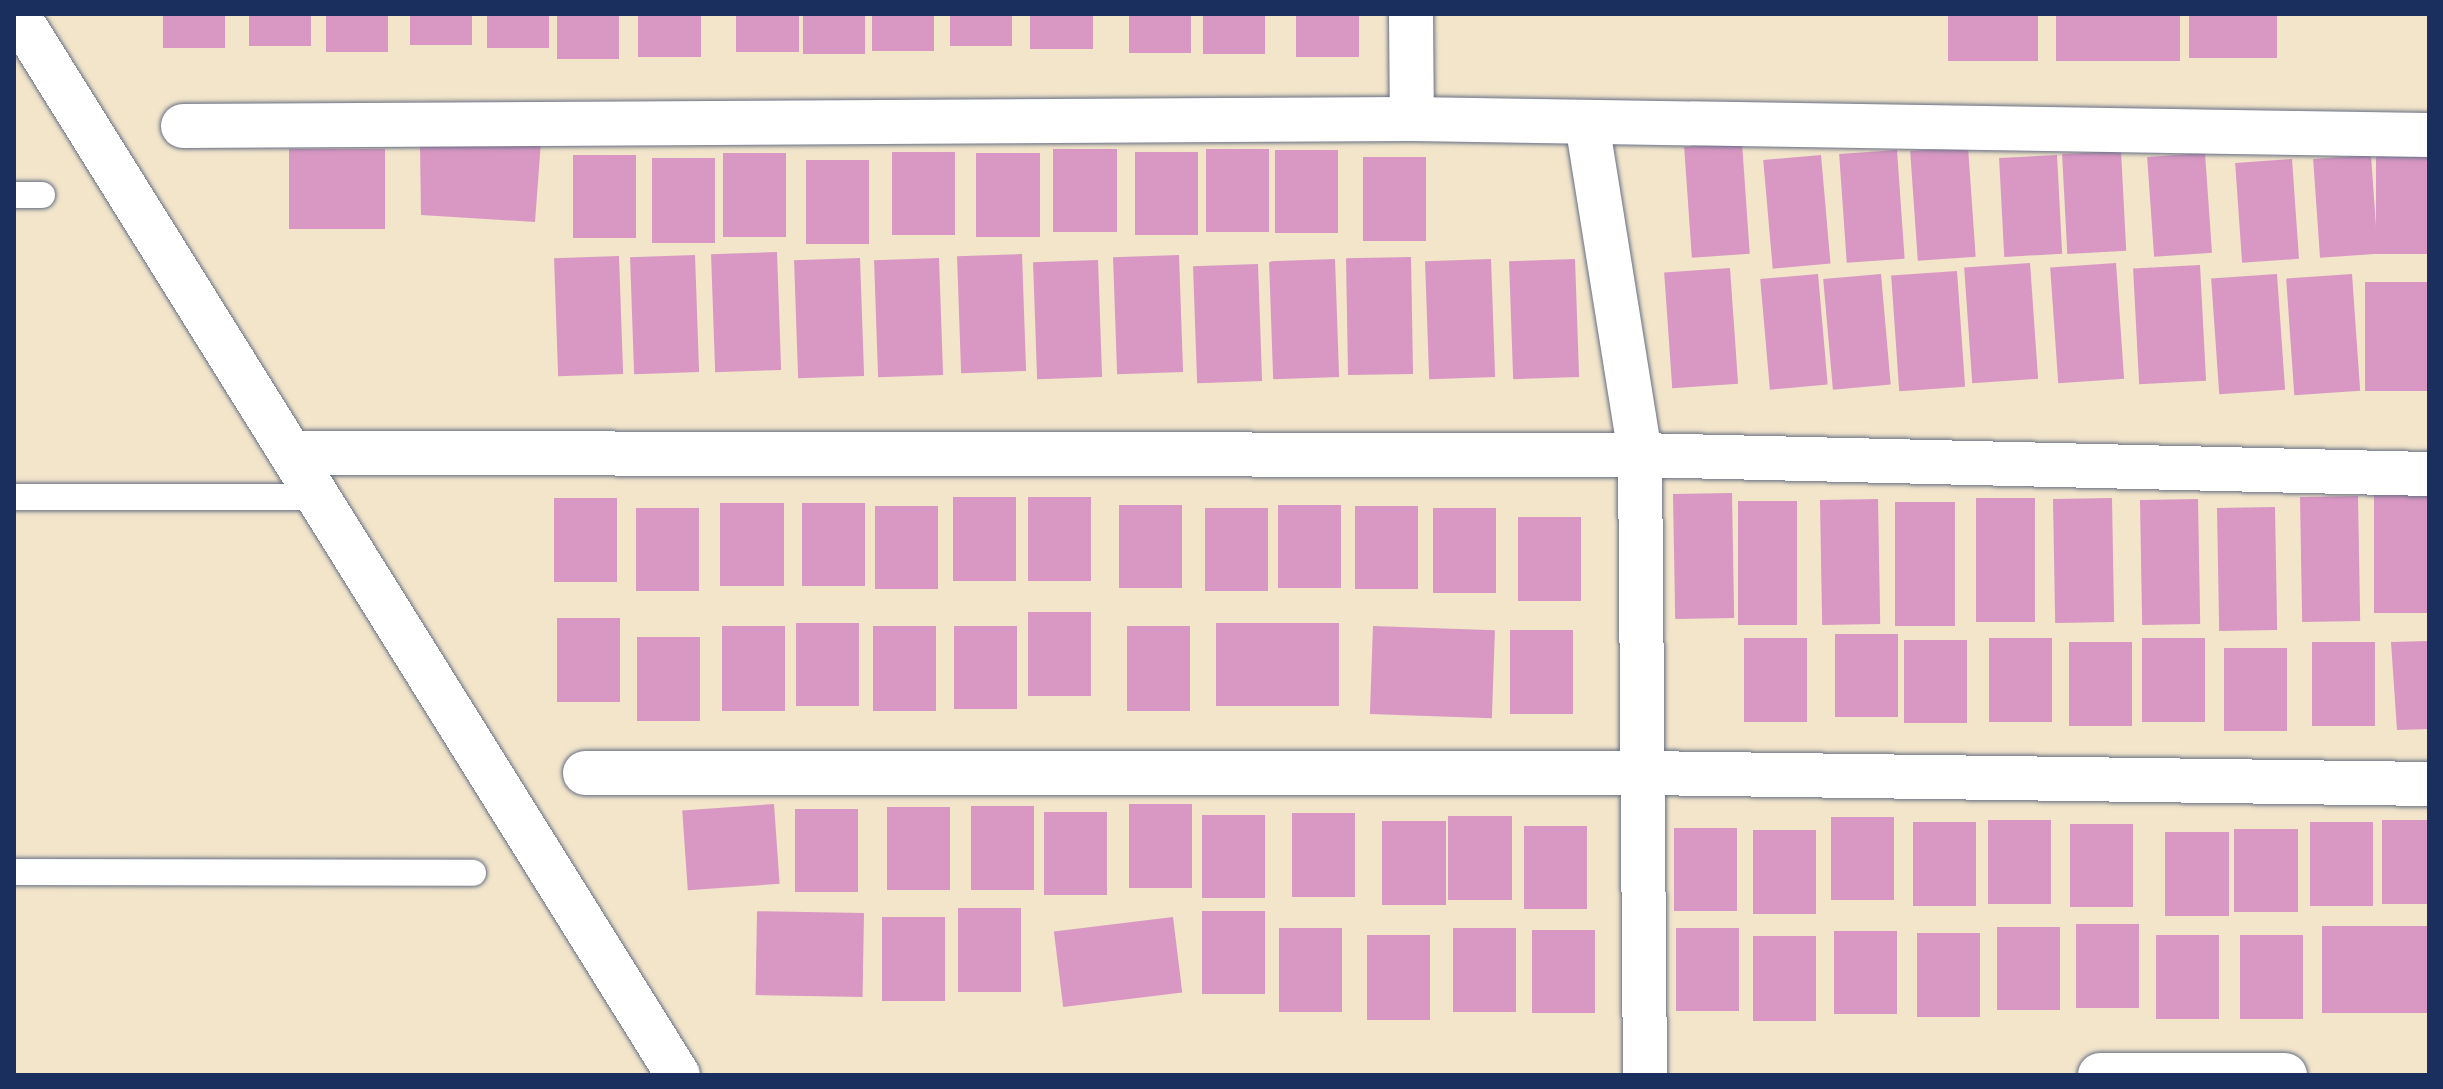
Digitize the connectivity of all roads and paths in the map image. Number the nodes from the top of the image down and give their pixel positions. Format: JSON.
{"nodes":[{"id":1,"x":17,"y":14,"type":"edge"},
{"id":2,"x":1411,"y":14,"type":"edge"},
{"id":3,"x":1412,"y":119,"type":"junction"},
{"id":4,"x":1587,"y":123,"type":"junction"},
{"id":5,"x":183,"y":126,"type":"dead end"},
{"id":6,"x":2429,"y":135,"type":"edge"},
{"id":7,"x":14,"y":195,"type":"edge"},
{"id":8,"x":42,"y":195,"type":"dead end"},
{"id":9,"x":293,"y":453,"type":"junction"},
{"id":10,"x":1640,"y":455,"type":"junction"},
{"id":11,"x":2429,"y":474,"type":"edge"},
{"id":12,"x":14,"y":497,"type":"edge"},
{"id":13,"x":321,"y":497,"type":"junction"},
{"id":14,"x":585,"y":773,"type":"dead end"},
{"id":15,"x":1643,"y":773,"type":"junction"},
{"id":16,"x":2429,"y":784,"type":"edge"},
{"id":17,"x":14,"y":872,"type":"edge"},
{"id":18,"x":473,"y":873,"type":"dead end"},
{"id":19,"x":678,"y":1075,"type":"edge"},
{"id":20,"x":1645,"y":1075,"type":"edge"},
{"id":21,"x":2100,"y":1075,"type":"edge"},
{"id":22,"x":2285,"y":1075,"type":"edge"}],
"edges":[{"from":1,"to":9,"type":"street"},
{"from":2,"to":3,"type":"street"},
{"from":3,"to":4,"type":"street"},
{"from":3,"to":5,"type":"street"},
{"from":4,"to":6,"type":"street"},
{"from":4,"to":10,"type":"street"},
{"from":7,"to":8,"type":"lane"},
{"from":9,"to":10,"type":"street"},
{"from":9,"to":13,"type":"street"},
{"from":10,"to":11,"type":"street"},
{"from":10,"to":15,"type":"street"},
{"from":12,"to":13,"type":"lane"},
{"from":13,"to":19,"type":"street"},
{"from":14,"to":15,"type":"street"},
{"from":15,"to":16,"type":"street"},
{"from":15,"to":20,"type":"street"},
{"from":17,"to":18,"type":"lane"},
{"from":21,"to":22,"type":"street"}]}
